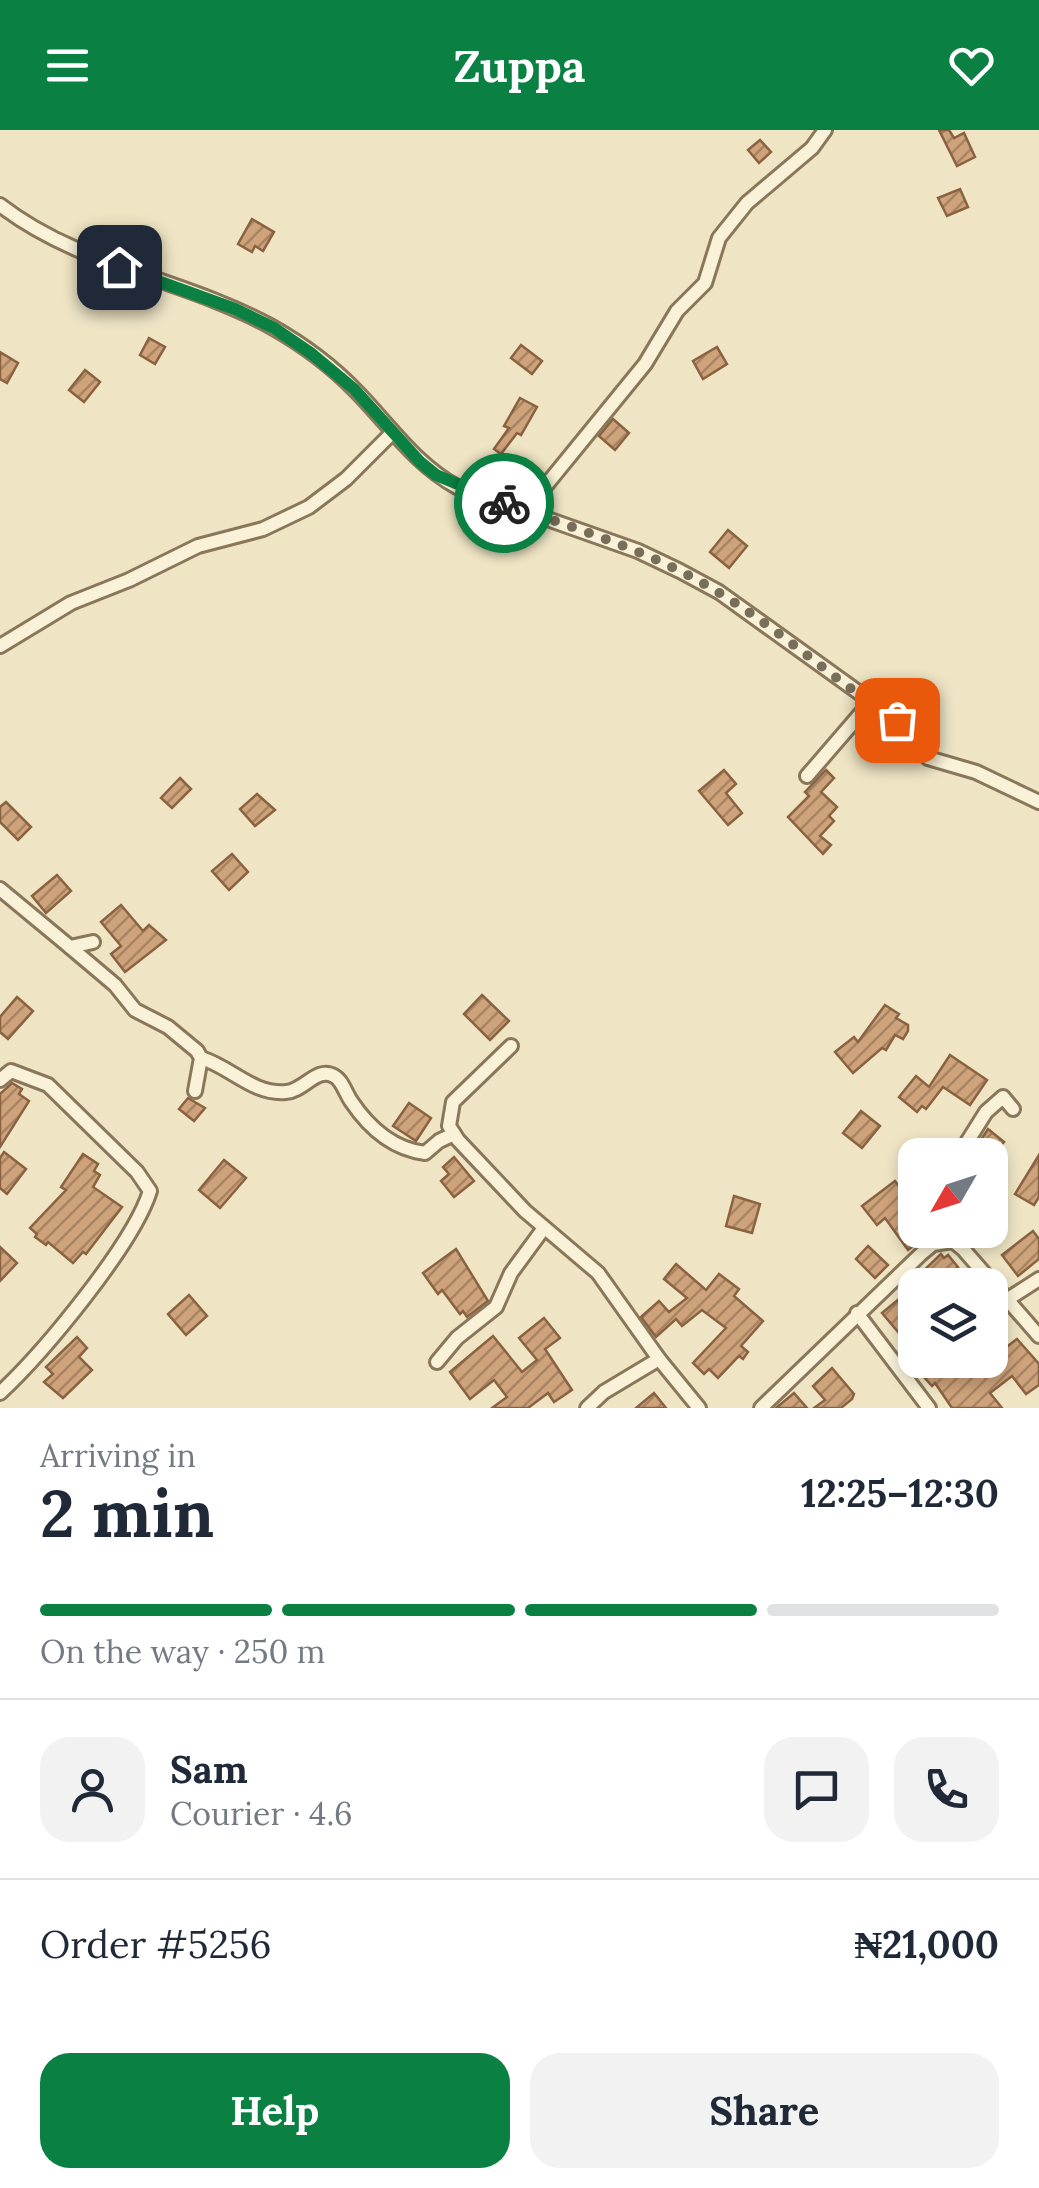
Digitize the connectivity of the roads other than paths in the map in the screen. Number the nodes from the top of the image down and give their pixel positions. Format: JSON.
{"nodes":[{"id":1,"x":825,"y":130,"type":"edge"},
{"id":2,"x":0,"y":205,"type":"edge"},
{"id":3,"x":393,"y":432,"type":"junction"},
{"id":4,"x":526,"y":511,"type":"junction"},
{"id":5,"x":0,"y":646,"type":"edge"},
{"id":6,"x":870,"y":703,"type":"junction"},
{"id":7,"x":807,"y":776,"type":"dead end"},
{"id":8,"x":1039,"y":802,"type":"edge"},
{"id":9,"x":0,"y":889,"type":"edge"},
{"id":10,"x":93,"y":942,"type":"dead end"},
{"id":11,"x":70,"y":946,"type":"junction"},
{"id":12,"x":511,"y":1046,"type":"dead end"},
{"id":13,"x":201,"y":1058,"type":"junction"},
{"id":14,"x":0,"y":1080,"type":"edge"},
{"id":15,"x":195,"y":1091,"type":"dead end"},
{"id":16,"x":1014,"y":1109,"type":"dead end"},
{"id":17,"x":454,"y":1134,"type":"junction"},
{"id":18,"x":969,"y":1138,"type":"edge"},
{"id":19,"x":544,"y":1228,"type":"junction"},
{"id":20,"x":929,"y":1248,"type":"edge"},
{"id":21,"x":962,"y":1248,"type":"edge"},
{"id":22,"x":980,"y":1268,"type":"edge"},
{"id":23,"x":1039,"y":1278,"type":"edge"},
{"id":24,"x":1008,"y":1298,"type":"joint"},
{"id":25,"x":857,"y":1313,"type":"junction"},
{"id":26,"x":1039,"y":1336,"type":"edge"},
{"id":27,"x":659,"y":1359,"type":"junction"},
{"id":28,"x":437,"y":1362,"type":"dead end"},
{"id":29,"x":0,"y":1393,"type":"edge"},
{"id":30,"x":587,"y":1408,"type":"edge"},
{"id":31,"x":699,"y":1408,"type":"edge"},
{"id":32,"x":761,"y":1408,"type":"edge"},
{"id":33,"x":929,"y":1408,"type":"edge"}],
"edges":[{"from":1,"to":4,"type":"street"},
{"from":2,"to":3,"type":"street"},
{"from":3,"to":4,"type":"street"},
{"from":3,"to":5,"type":"street"},
{"from":4,"to":6,"type":"street"},
{"from":6,"to":7,"type":"street"},
{"from":6,"to":8,"type":"street"},
{"from":9,"to":11,"type":"street"},
{"from":10,"to":11,"type":"street"},
{"from":11,"to":13,"type":"street"},
{"from":12,"to":17,"type":"street"},
{"from":13,"to":15,"type":"street"},
{"from":13,"to":17,"type":"street"},
{"from":14,"to":29,"type":"street"},
{"from":16,"to":18,"type":"street"},
{"from":17,"to":19,"type":"street"},
{"from":19,"to":27,"type":"street"},
{"from":19,"to":28,"type":"street"},
{"from":20,"to":25,"type":"street"},
{"from":21,"to":22,"type":"street"},
{"from":23,"to":24,"type":"street"},
{"from":24,"to":26,"type":"street"},
{"from":25,"to":32,"type":"street"},
{"from":25,"to":33,"type":"street"},
{"from":27,"to":30,"type":"street"},
{"from":27,"to":31,"type":"street"}]}
